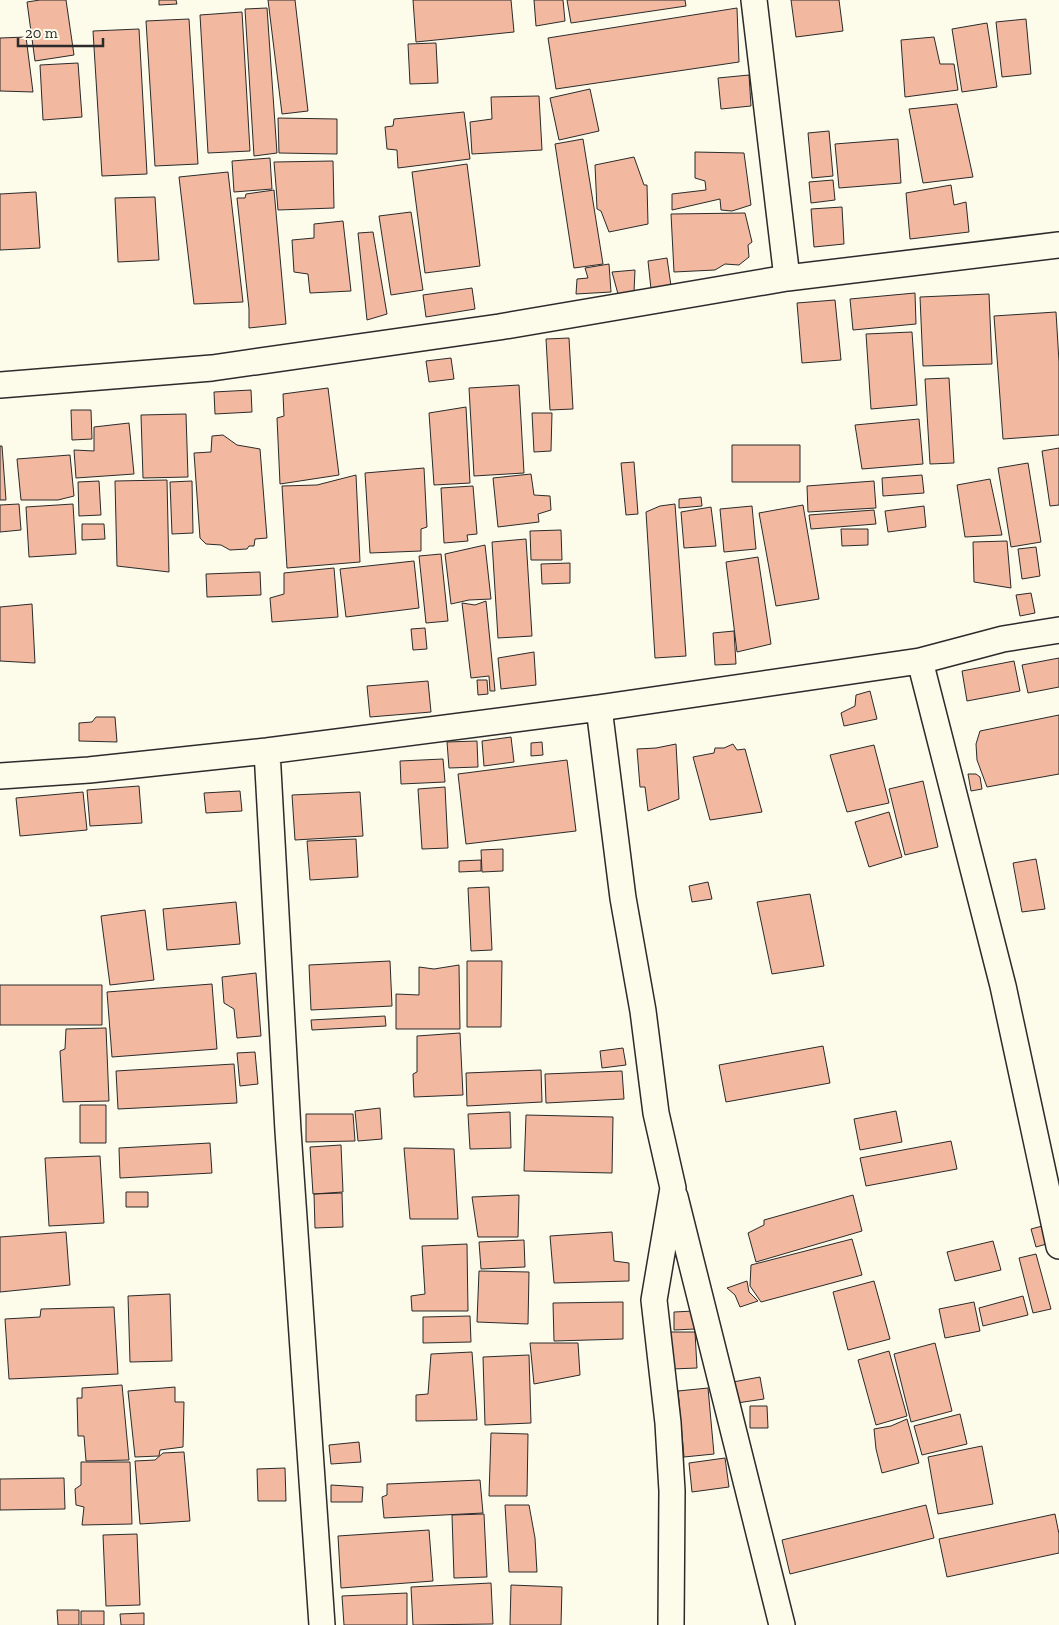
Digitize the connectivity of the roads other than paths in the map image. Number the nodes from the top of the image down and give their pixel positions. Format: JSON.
{"nodes":[{"id":1,"x":754,"y":0,"type":"edge"},
{"id":2,"x":1059,"y":245,"type":"edge"},
{"id":3,"x":787,"y":278,"type":"junction"},
{"id":4,"x":0,"y":386,"type":"edge"},
{"id":5,"x":1059,"y":630,"type":"edge"},
{"id":6,"x":920,"y":661,"type":"junction"},
{"id":7,"x":599,"y":708,"type":"junction"},
{"id":8,"x":267,"y":751,"type":"junction"},
{"id":9,"x":0,"y":776,"type":"edge"},
{"id":10,"x":673,"y":1188,"type":"junction"},
{"id":11,"x":1059,"y":1246,"type":"edge"},
{"id":12,"x":322,"y":1625,"type":"edge"},
{"id":13,"x":671,"y":1625,"type":"edge"},
{"id":14,"x":782,"y":1625,"type":"edge"}],
"edges":[{"from":1,"to":3,"type":"street"},
{"from":2,"to":3,"type":"street"},
{"from":3,"to":4,"type":"street"},
{"from":5,"to":6,"type":"street"},
{"from":6,"to":7,"type":"street"},
{"from":6,"to":11,"type":"street"},
{"from":7,"to":8,"type":"street"},
{"from":7,"to":10,"type":"street"},
{"from":8,"to":9,"type":"street"},
{"from":8,"to":12,"type":"street"},
{"from":10,"to":13,"type":"street"},
{"from":10,"to":14,"type":"street"}]}
